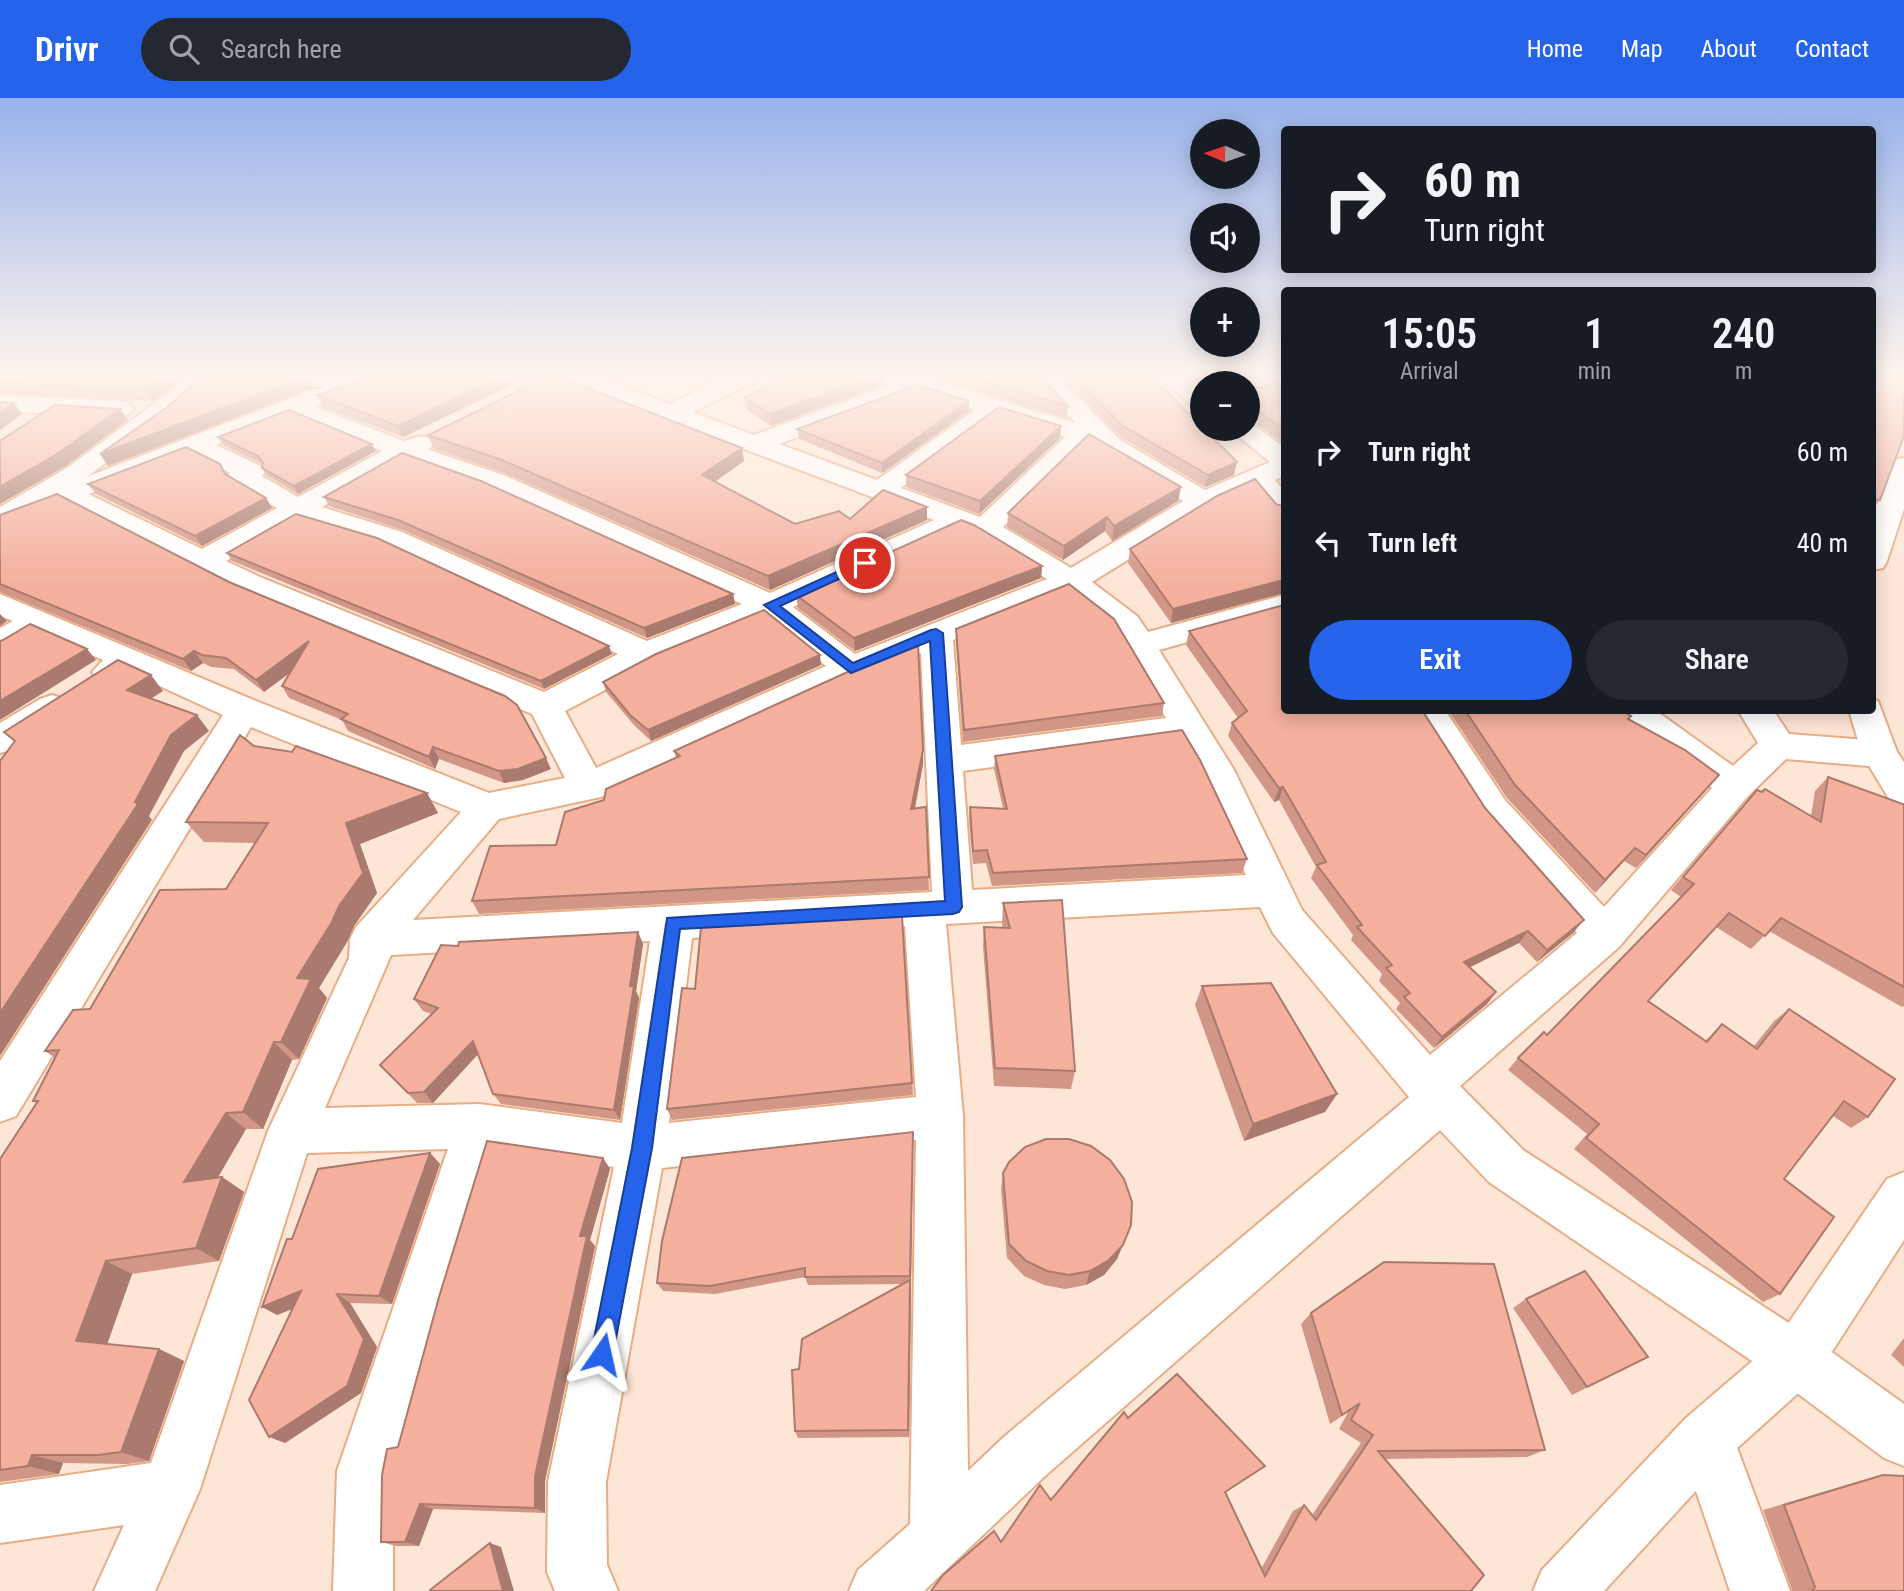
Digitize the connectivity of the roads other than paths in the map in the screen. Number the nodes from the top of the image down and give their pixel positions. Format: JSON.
{"nodes":[{"id":1,"x":114,"y":447,"type":"edge"},
{"id":2,"x":191,"y":447,"type":"edge"},
{"id":3,"x":199,"y":447,"type":"edge"},
{"id":4,"x":396,"y":447,"type":"edge"},
{"id":5,"x":411,"y":447,"type":"edge"},
{"id":6,"x":760,"y":447,"type":"edge"},
{"id":7,"x":941,"y":447,"type":"edge"},
{"id":8,"x":1067,"y":447,"type":"edge"},
{"id":9,"x":1114,"y":447,"type":"edge"},
{"id":10,"x":1257,"y":447,"type":"edge"},
{"id":11,"x":404,"y":450,"type":"junction"},
{"id":12,"x":1904,"y":466,"type":"edge"},
{"id":13,"x":1277,"y":470,"type":"edge"},
{"id":14,"x":880,"y":491,"type":"junction"},
{"id":15,"x":1281,"y":493,"type":"edge"},
{"id":16,"x":68,"y":494,"type":"junction"},
{"id":17,"x":1203,"y":501,"type":"junction"},
{"id":18,"x":298,"y":509,"type":"junction"},
{"id":19,"x":0,"y":520,"type":"edge"},
{"id":20,"x":972,"y":524,"type":"junction"},
{"id":21,"x":1876,"y":549,"type":"edge"},
{"id":22,"x":203,"y":561,"type":"junction"},
{"id":23,"x":1071,"y":581,"type":"junction"},
{"id":24,"x":0,"y":604,"type":"edge"},
{"id":25,"x":770,"y":605,"type":"junction"},
{"id":26,"x":1281,"y":606,"type":"edge"},
{"id":27,"x":38,"y":621,"type":"junction"},
{"id":28,"x":936,"y":633,"type":"junction"},
{"id":29,"x":0,"y":642,"type":"edge"},
{"id":30,"x":1140,"y":645,"type":"junction"},
{"id":31,"x":646,"y":654,"type":"junction"},
{"id":32,"x":129,"y":659,"type":"junction"},
{"id":33,"x":851,"y":668,"type":"junction"},
{"id":34,"x":545,"y":706,"type":"junction"},
{"id":35,"x":244,"y":710,"type":"junction"},
{"id":36,"x":1430,"y":714,"type":"edge"},
{"id":37,"x":1636,"y":714,"type":"edge"},
{"id":38,"x":1758,"y":714,"type":"edge"},
{"id":39,"x":1867,"y":714,"type":"edge"},
{"id":40,"x":38,"y":716,"type":"junction"},
{"id":41,"x":1189,"y":727,"type":"junction"},
{"id":42,"x":0,"y":740,"type":"edge"},
{"id":43,"x":1778,"y":746,"type":"junction"},
{"id":44,"x":1880,"y":754,"type":"junction"},
{"id":45,"x":943,"y":761,"type":"junction"},
{"id":46,"x":0,"y":762,"type":"edge"},
{"id":47,"x":1735,"y":786,"type":"junction"},
{"id":48,"x":588,"y":787,"type":"junction"},
{"id":49,"x":1904,"y":792,"type":"edge"},
{"id":50,"x":487,"y":807,"type":"junction"},
{"id":51,"x":1272,"y":890,"type":"junction"},
{"id":52,"x":939,"y":908,"type":"junction"},
{"id":53,"x":673,"y":923,"type":"junction"},
{"id":54,"x":1604,"y":935,"type":"junction"},
{"id":55,"x":371,"y":939,"type":"junction"},
{"id":56,"x":1435,"y":1092,"type":"junction"},
{"id":57,"x":0,"y":1101,"type":"edge"},
{"id":58,"x":940,"y":1116,"type":"junction"},
{"id":59,"x":479,"y":1126,"type":"junction"},
{"id":60,"x":291,"y":1131,"type":"junction"},
{"id":61,"x":642,"y":1148,"type":"junction"},
{"id":62,"x":1904,"y":1196,"type":"edge"},
{"id":63,"x":1796,"y":1359,"type":"junction"},
{"id":64,"x":1706,"y":1438,"type":"junction"},
{"id":65,"x":1904,"y":1438,"type":"edge"},
{"id":66,"x":171,"y":1489,"type":"junction"},
{"id":67,"x":0,"y":1514,"type":"edge"},
{"id":68,"x":939,"y":1538,"type":"junction"},
{"id":69,"x":124,"y":1591,"type":"edge"},
{"id":70,"x":363,"y":1591,"type":"edge"},
{"id":71,"x":587,"y":1591,"type":"edge"},
{"id":72,"x":878,"y":1591,"type":"edge"},
{"id":73,"x":1563,"y":1591,"type":"edge"},
{"id":74,"x":1760,"y":1591,"type":"edge"}],
"edges":[{"from":1,"to":19,"type":"street"},
{"from":2,"to":16,"type":"street"},
{"from":3,"to":18,"type":"street"},
{"from":4,"to":11,"type":"street"},
{"from":5,"to":11,"type":"street"},
{"from":6,"to":14,"type":"street"},
{"from":7,"to":14,"type":"street"},
{"from":8,"to":20,"type":"street"},
{"from":9,"to":17,"type":"street"},
{"from":10,"to":13,"type":"street"},
{"from":11,"to":18,"type":"street"},
{"from":11,"to":25,"type":"street"},
{"from":12,"to":21,"type":"street"},
{"from":13,"to":15,"type":"street"},
{"from":13,"to":17,"type":"street"},
{"from":14,"to":20,"type":"street"},
{"from":16,"to":19,"type":"street"},
{"from":16,"to":22,"type":"street"},
{"from":17,"to":23,"type":"street"},
{"from":18,"to":22,"type":"street"},
{"from":18,"to":31,"type":"street"},
{"from":20,"to":23,"type":"street"},
{"from":20,"to":25,"type":"street"},
{"from":22,"to":34,"type":"street"},
{"from":23,"to":28,"type":"street"},
{"from":23,"to":30,"type":"street"},
{"from":24,"to":27,"type":"street"},
{"from":25,"to":31,"type":"street"},
{"from":25,"to":33,"type":"street"},
{"from":26,"to":30,"type":"street"},
{"from":27,"to":29,"type":"street"},
{"from":27,"to":32,"type":"street"},
{"from":28,"to":33,"type":"street"},
{"from":28,"to":45,"type":"street"},
{"from":30,"to":41,"type":"street"},
{"from":31,"to":34,"type":"street"},
{"from":32,"to":35,"type":"street"},
{"from":32,"to":40,"type":"street"},
{"from":33,"to":48,"type":"street"},
{"from":34,"to":48,"type":"street"},
{"from":35,"to":50,"type":"street"},
{"from":35,"to":57,"type":"street"},
{"from":36,"to":54,"type":"street"},
{"from":37,"to":47,"type":"street"},
{"from":38,"to":43,"type":"street"},
{"from":39,"to":44,"type":"street"},
{"from":40,"to":42,"type":"street"},
{"from":40,"to":46,"type":"street"},
{"from":41,"to":45,"type":"street"},
{"from":41,"to":51,"type":"street"},
{"from":43,"to":44,"type":"street"},
{"from":43,"to":47,"type":"street"},
{"from":44,"to":49,"type":"street"},
{"from":45,"to":52,"type":"street"},
{"from":47,"to":54,"type":"street"},
{"from":48,"to":50,"type":"street"},
{"from":50,"to":55,"type":"street"},
{"from":51,"to":52,"type":"street"},
{"from":51,"to":56,"type":"street"},
{"from":52,"to":53,"type":"street"},
{"from":52,"to":58,"type":"street"},
{"from":53,"to":55,"type":"street"},
{"from":53,"to":61,"type":"street"},
{"from":54,"to":56,"type":"street"},
{"from":55,"to":60,"type":"street"},
{"from":56,"to":63,"type":"street"},
{"from":56,"to":68,"type":"street"},
{"from":58,"to":61,"type":"street"},
{"from":58,"to":68,"type":"street"},
{"from":59,"to":60,"type":"street"},
{"from":59,"to":61,"type":"street"},
{"from":59,"to":70,"type":"street"},
{"from":60,"to":66,"type":"street"},
{"from":61,"to":71,"type":"street"},
{"from":62,"to":63,"type":"street"},
{"from":63,"to":64,"type":"street"},
{"from":63,"to":65,"type":"street"},
{"from":64,"to":73,"type":"street"},
{"from":64,"to":74,"type":"street"},
{"from":66,"to":67,"type":"street"},
{"from":66,"to":69,"type":"street"},
{"from":68,"to":72,"type":"street"}]}
